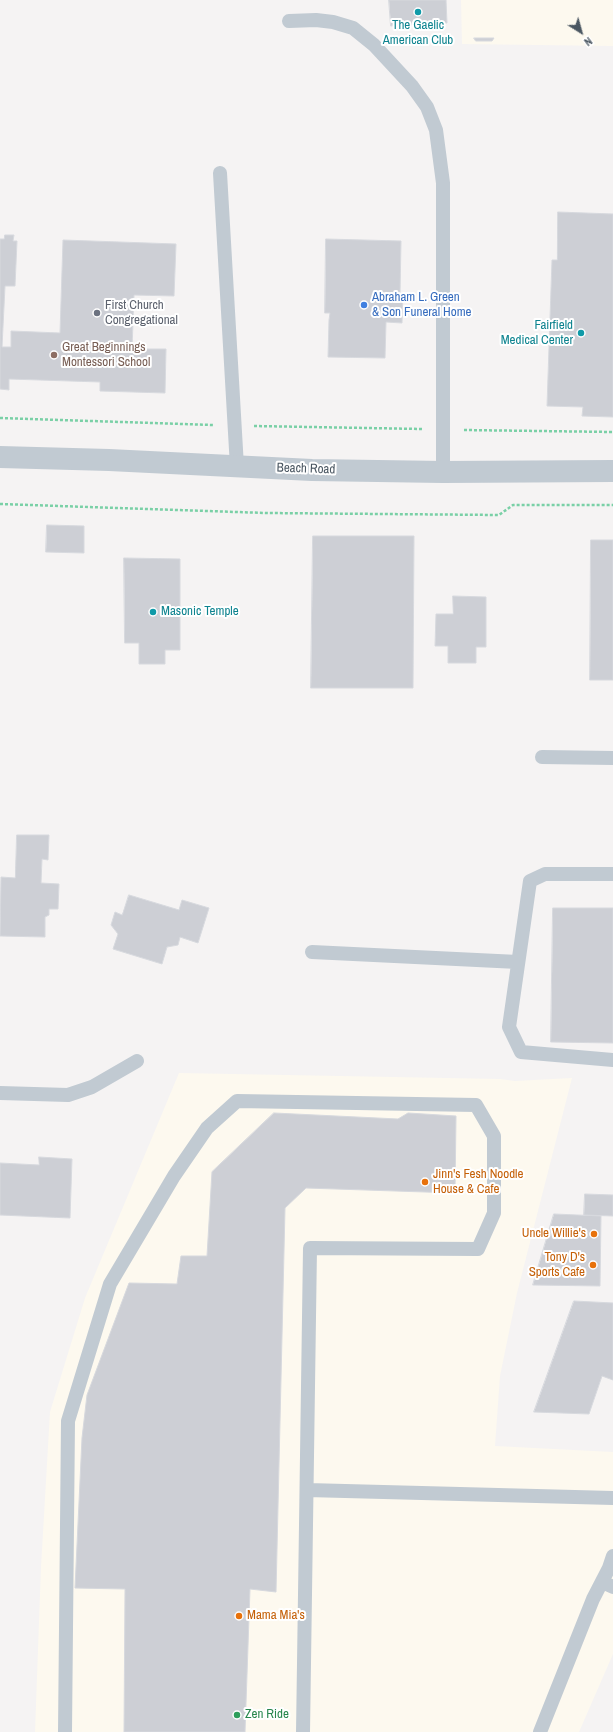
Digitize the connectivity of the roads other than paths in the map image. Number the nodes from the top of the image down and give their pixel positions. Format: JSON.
{"nodes":[{"id":1,"x":289,"y":21,"type":"dead end"},
{"id":2,"x":220,"y":173,"type":"dead end"},
{"id":3,"x":0,"y":457,"type":"edge"},
{"id":4,"x":237,"y":467,"type":"junction"},
{"id":5,"x":613,"y":471,"type":"edge"},
{"id":6,"x":443,"y":472,"type":"junction"},
{"id":7,"x":542,"y":757,"type":"dead end"},
{"id":8,"x":613,"y":758,"type":"edge"},
{"id":9,"x":613,"y":874,"type":"edge"},
{"id":10,"x":312,"y":952,"type":"dead end"},
{"id":11,"x":518,"y":962,"type":"junction"},
{"id":12,"x":613,"y":1060,"type":"edge"},
{"id":13,"x":137,"y":1061,"type":"dead end"},
{"id":14,"x":0,"y":1093,"type":"edge"},
{"id":15,"x":306,"y":1490,"type":"junction"},
{"id":16,"x":613,"y":1498,"type":"edge"},
{"id":17,"x":613,"y":1556,"type":"edge"},
{"id":18,"x":607,"y":1585,"type":"edge"},
{"id":19,"x":65,"y":1732,"type":"edge"},
{"id":20,"x":303,"y":1732,"type":"edge"},
{"id":21,"x":540,"y":1732,"type":"edge"}],
"edges":[{"from":1,"to":6,"type":"lane"},
{"from":2,"to":4,"type":"lane"},
{"from":3,"to":4,"type":"street","name":"Beach Road"},
{"from":4,"to":6,"type":"street","name":"Beach Road"},
{"from":5,"to":6,"type":"street","name":"Beach Road"},
{"from":7,"to":8,"type":"lane"},
{"from":9,"to":11,"type":"lane"},
{"from":10,"to":11,"type":"lane"},
{"from":11,"to":12,"type":"lane"},
{"from":13,"to":14,"type":"lane"},
{"from":15,"to":16,"type":"lane"},
{"from":15,"to":19,"type":"lane"},
{"from":15,"to":20,"type":"lane"},
{"from":17,"to":18,"type":"lane"},
{"from":18,"to":21,"type":"lane"}]}
